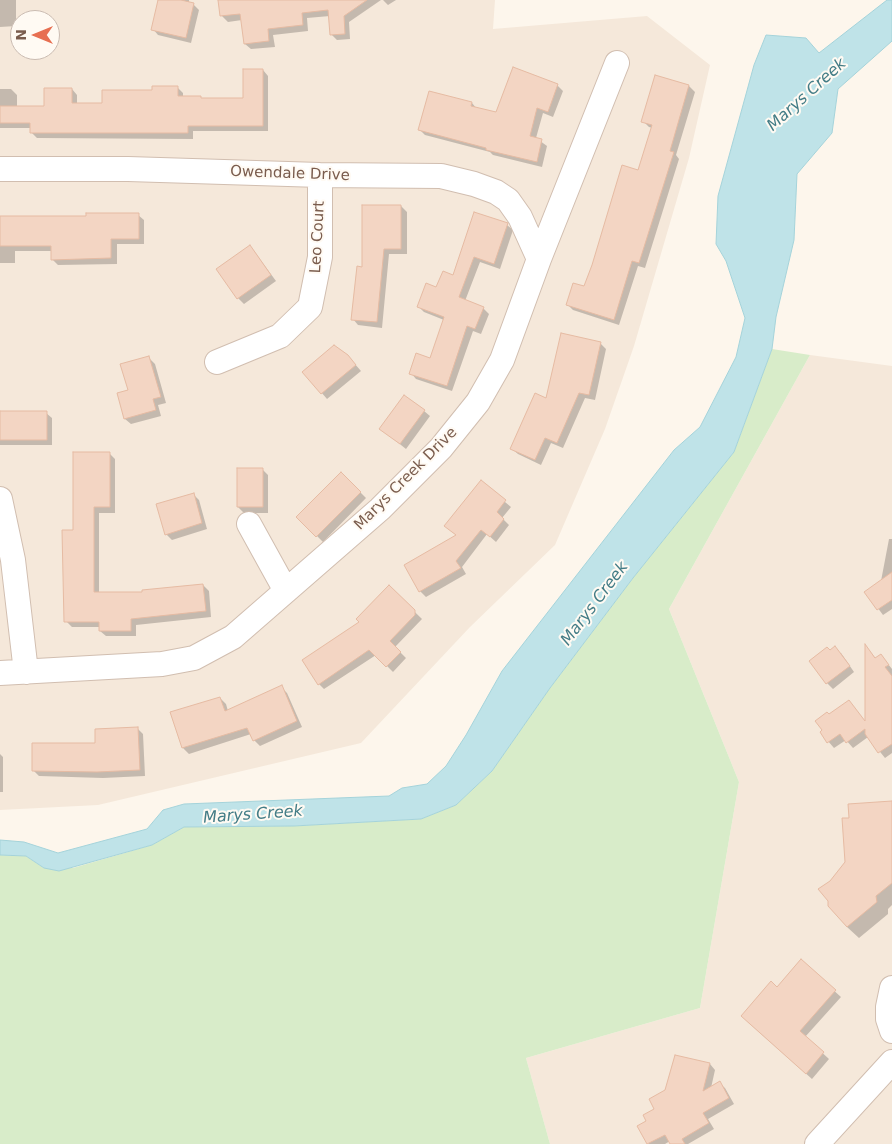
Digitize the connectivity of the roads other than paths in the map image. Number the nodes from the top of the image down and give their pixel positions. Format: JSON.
{"nodes":[{"id":1,"x":617,"y":63,"type":"dead end"},
{"id":2,"x":0,"y":169,"type":"edge"},
{"id":3,"x":320,"y":175,"type":"junction"},
{"id":4,"x":539,"y":258,"type":"junction"},
{"id":5,"x":216,"y":362,"type":"dead end"},
{"id":6,"x":0,"y":499,"type":"edge"},
{"id":7,"x":249,"y":524,"type":"dead end"},
{"id":8,"x":286,"y":591,"type":"junction"},
{"id":9,"x":26,"y":672,"type":"junction"},
{"id":10,"x":0,"y":673,"type":"edge"},
{"id":11,"x":892,"y":988,"type":"edge"},
{"id":12,"x":892,"y":1030,"type":"edge"},
{"id":13,"x":892,"y":1062,"type":"edge"},
{"id":14,"x":817,"y":1144,"type":"edge"}],
"edges":[{"from":1,"to":4,"type":"street","name":"Marys Creek Drive"},
{"from":2,"to":3,"type":"street","name":"Owendale Drive"},
{"from":3,"to":4,"type":"street","name":"Owendale Drive"},
{"from":3,"to":5,"type":"street","name":"Leo Court"},
{"from":4,"to":8,"type":"street","name":"Marys Creek Drive"},
{"from":6,"to":9,"type":"street"},
{"from":7,"to":8,"type":"street"},
{"from":8,"to":9,"type":"street","name":"Marys Creek Drive"},
{"from":9,"to":10,"type":"street","name":"Marys Creek Drive"},
{"from":11,"to":12,"type":"street"},
{"from":13,"to":14,"type":"street"}]}
